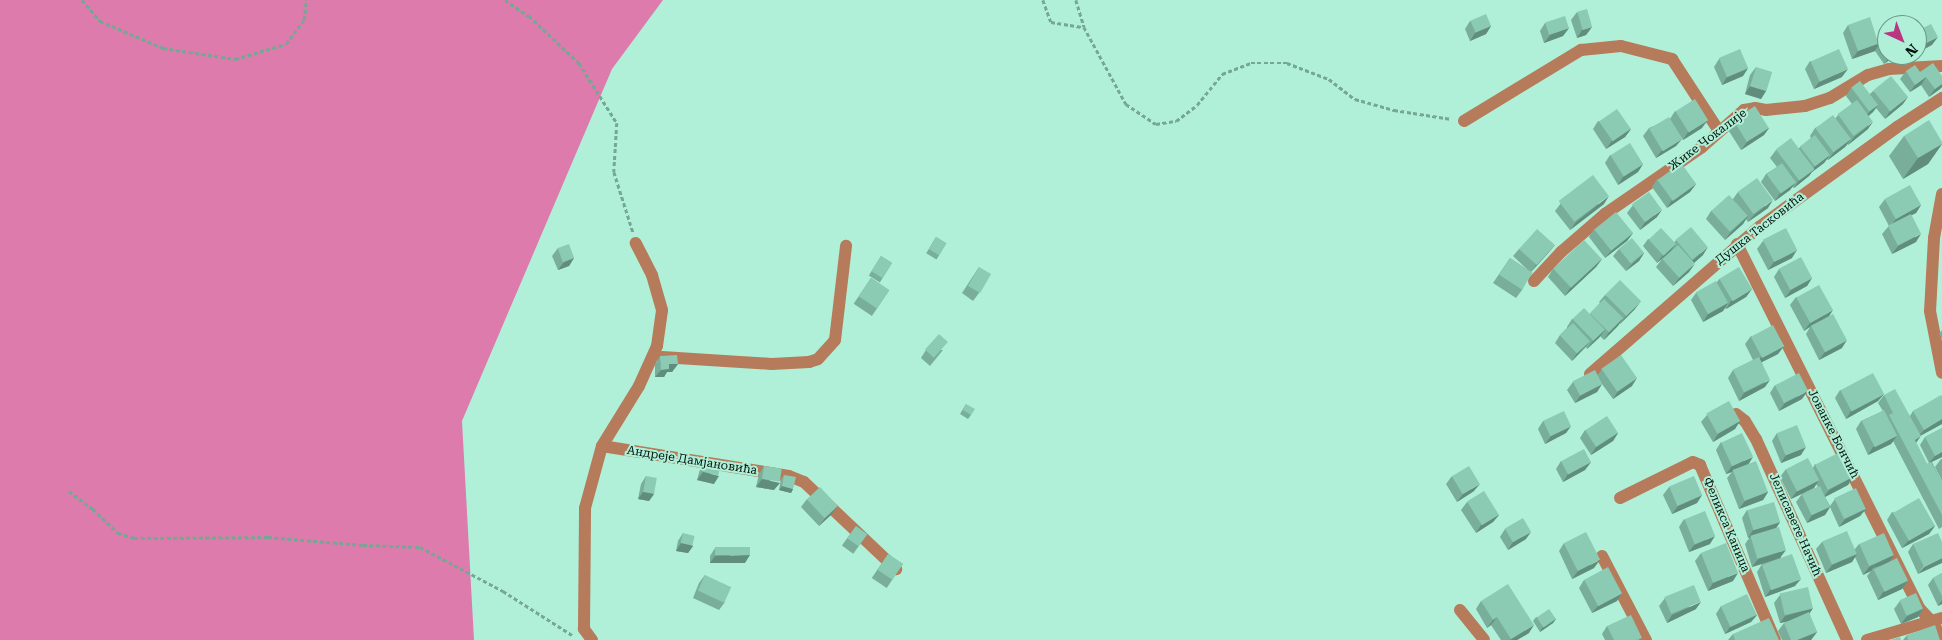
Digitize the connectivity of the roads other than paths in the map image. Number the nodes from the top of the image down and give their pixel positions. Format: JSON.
{"nodes":[{"id":1,"x":1942,"y":66,"type":"edge"},
{"id":2,"x":1942,"y":98,"type":"edge"},
{"id":3,"x":1464,"y":121,"type":"road end"},
{"id":4,"x":1720,"y":131,"type":"junction"},
{"id":5,"x":1942,"y":194,"type":"edge"},
{"id":6,"x":1938,"y":235,"type":"edge"},
{"id":7,"x":636,"y":243,"type":"road end"},
{"id":8,"x":1737,"y":244,"type":"junction"},
{"id":9,"x":846,"y":246,"type":"dead end"},
{"id":10,"x":1534,"y":281,"type":"edge"},
{"id":11,"x":652,"y":356,"type":"junction"},
{"id":12,"x":1942,"y":373,"type":"edge"},
{"id":13,"x":1590,"y":374,"type":"edge"},
{"id":14,"x":1736,"y":414,"type":"edge"},
{"id":15,"x":602,"y":446,"type":"junction"},
{"id":16,"x":1620,"y":498,"type":"dead end"},
{"id":17,"x":1602,"y":556,"type":"dead end"},
{"id":18,"x":897,"y":570,"type":"edge"},
{"id":19,"x":1460,"y":610,"type":"dead end"},
{"id":20,"x":1937,"y":620,"type":"edge"},
{"id":21,"x":1942,"y":638,"type":"edge"},
{"id":22,"x":592,"y":640,"type":"edge"},
{"id":23,"x":1484,"y":640,"type":"edge"},
{"id":24,"x":1646,"y":640,"type":"edge"},
{"id":25,"x":1775,"y":640,"type":"edge"},
{"id":26,"x":1847,"y":640,"type":"edge"},
{"id":27,"x":1867,"y":640,"type":"edge"}],
"edges":[{"from":1,"to":4,"type":"street","name":"Жике Чокалије"},
{"from":2,"to":8,"type":"street","name":"Душка Тасковића"},
{"from":3,"to":4,"type":"street"},
{"from":4,"to":10,"type":"street","name":"Жике Чокалије"},
{"from":5,"to":6,"type":"street"},
{"from":6,"to":12,"type":"street"},
{"from":7,"to":11,"type":"street"},
{"from":8,"to":13,"type":"street","name":"Душка Тасковића"},
{"from":8,"to":20,"type":"street","name":"Јованке Бончић"},
{"from":9,"to":11,"type":"street"},
{"from":11,"to":15,"type":"street"},
{"from":14,"to":26,"type":"street","name":"Јелисавете Начић"},
{"from":15,"to":18,"type":"street","name":"Андреје Дамјановића"},
{"from":15,"to":22,"type":"street"},
{"from":16,"to":25,"type":"street","name":"Феликса Каница"},
{"from":17,"to":24,"type":"street"},
{"from":19,"to":23,"type":"street"},
{"from":20,"to":21,"type":"street","name":"Јованке Бончић"},
{"from":20,"to":27,"type":"street"}]}
